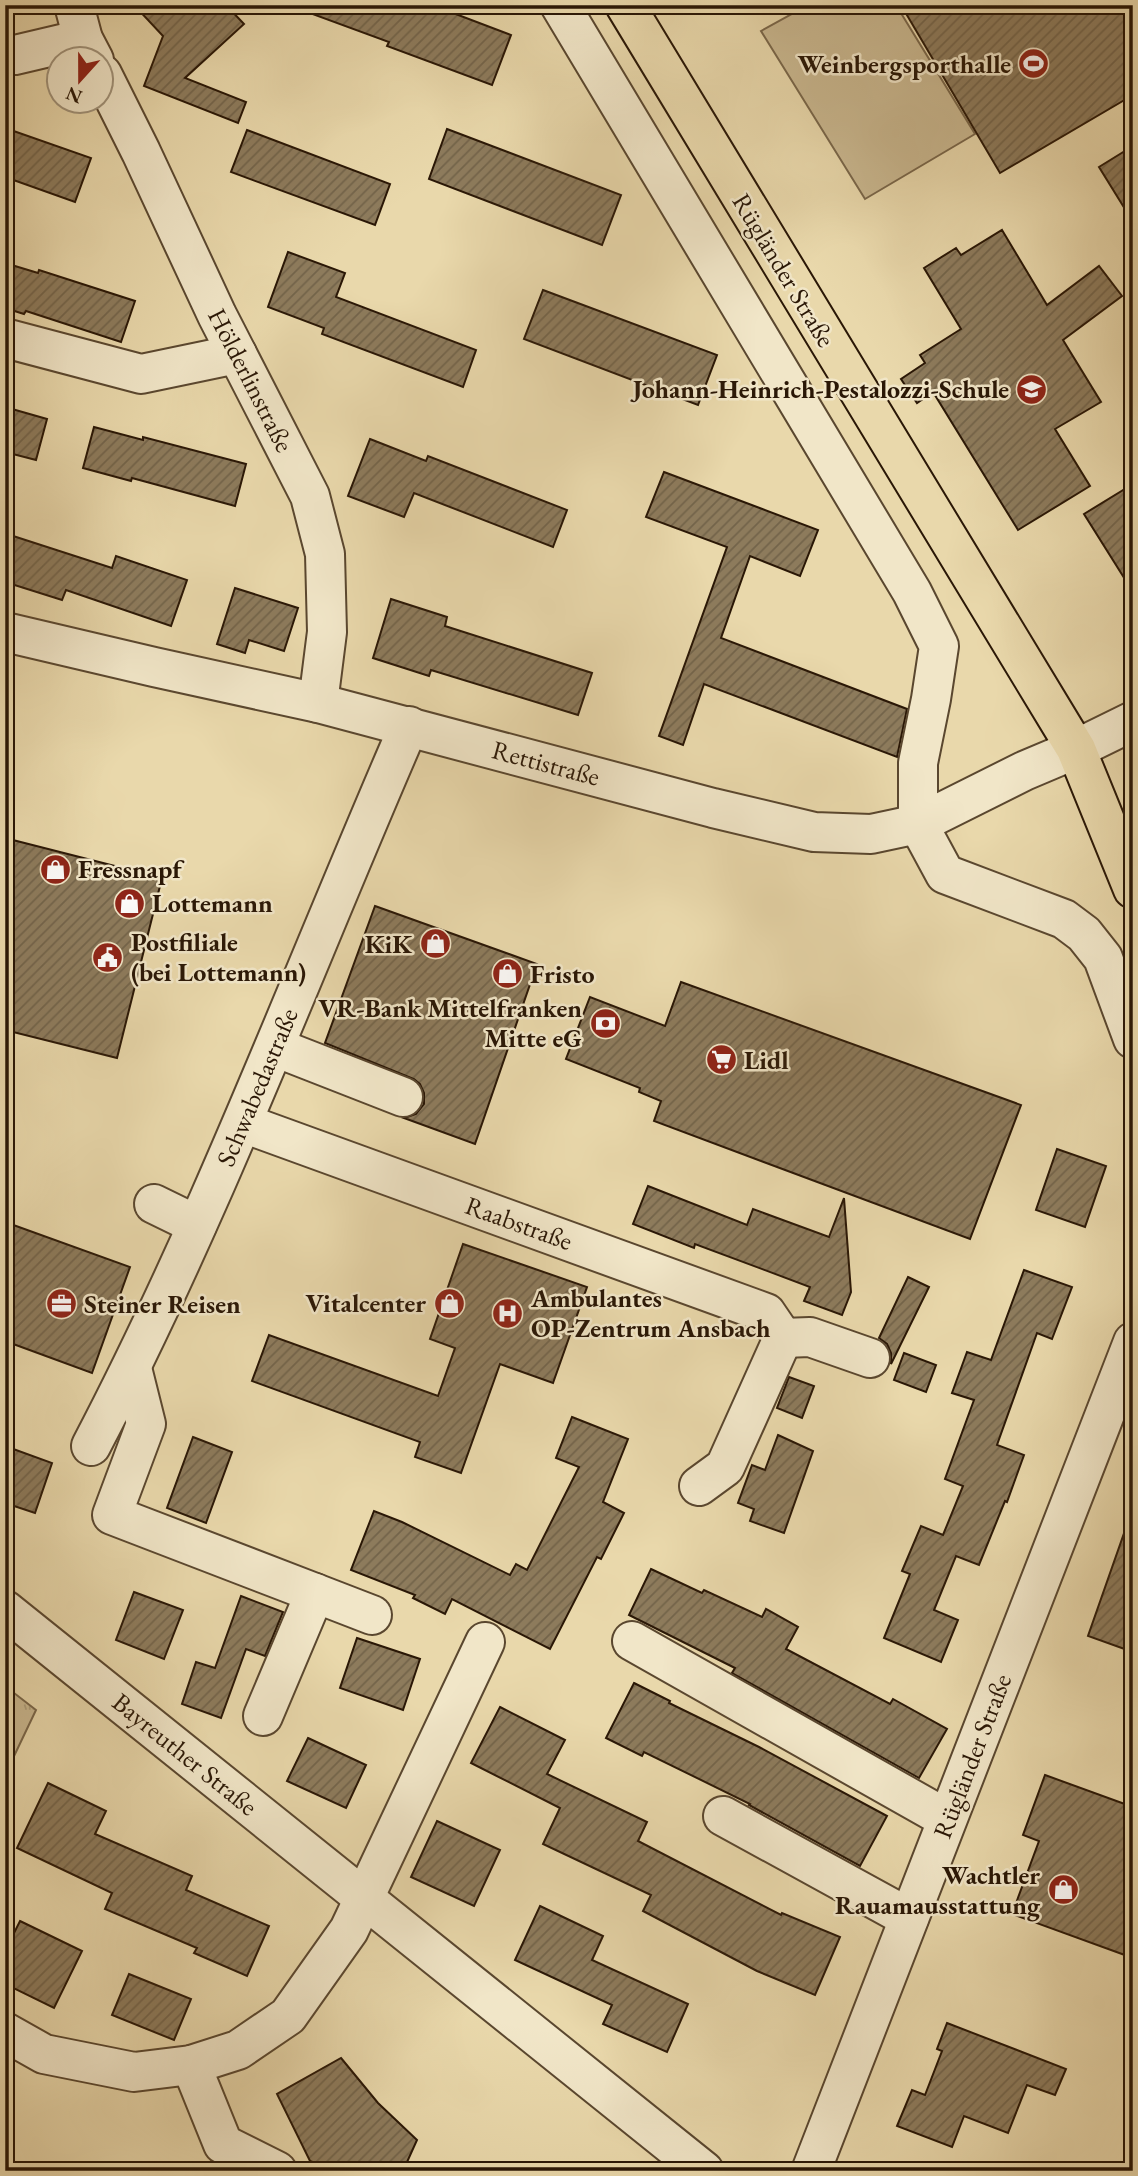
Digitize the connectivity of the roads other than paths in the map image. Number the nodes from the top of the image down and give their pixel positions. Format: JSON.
{"nodes":[{"id":1,"x":560,"y":5,"type":"edge"},
{"id":2,"x":625,"y":5,"type":"edge"},
{"id":3,"x":84,"y":34,"type":"edge"},
{"id":4,"x":5,"y":54,"type":"edge"},
{"id":5,"x":116,"y":103,"type":"edge"},
{"id":6,"x":5,"y":338,"type":"edge"},
{"id":7,"x":237,"y":354,"type":"junction"},
{"id":8,"x":5,"y":632,"type":"edge"},
{"id":9,"x":318,"y":703,"type":"junction"},
{"id":10,"x":1133,"y":721,"type":"edge"},
{"id":11,"x":409,"y":726,"type":"junction"},
{"id":12,"x":1076,"y":749,"type":"junction"},
{"id":13,"x":918,"y":824,"type":"junction"},
{"id":14,"x":1133,"y":889,"type":"edge"},
{"id":15,"x":1133,"y":1039,"type":"edge"},
{"id":16,"x":275,"y":1047,"type":"junction"},
{"id":17,"x":404,"y":1097,"type":"dead end"},
{"id":18,"x":243,"y":1123,"type":"junction"},
{"id":19,"x":154,"y":1204,"type":"dead end"},
{"id":20,"x":197,"y":1225,"type":"junction"},
{"id":21,"x":783,"y":1338,"type":"junction"},
{"id":22,"x":1133,"y":1342,"type":"edge"},
{"id":23,"x":870,"y":1358,"type":"dead end"},
{"id":24,"x":132,"y":1368,"type":"junction"},
{"id":25,"x":91,"y":1446,"type":"dead end"},
{"id":26,"x":699,"y":1486,"type":"dead end"},
{"id":27,"x":315,"y":1594,"type":"junction"},
{"id":28,"x":5,"y":1610,"type":"edge"},
{"id":29,"x":372,"y":1615,"type":"dead end"},
{"id":30,"x":632,"y":1641,"type":"dead end"},
{"id":31,"x":485,"y":1642,"type":"dead end"},
{"id":32,"x":263,"y":1716,"type":"dead end"},
{"id":33,"x":723,"y":1816,"type":"dead end"},
{"id":34,"x":947,"y":1819,"type":"junction"},
{"id":35,"x":365,"y":1899,"type":"junction"},
{"id":36,"x":909,"y":1918,"type":"junction"},
{"id":37,"x":5,"y":2032,"type":"edge"},
{"id":38,"x":191,"y":2065,"type":"junction"},
{"id":39,"x":277,"y":2171,"type":"edge"},
{"id":40,"x":705,"y":2171,"type":"edge"},
{"id":41,"x":811,"y":2171,"type":"edge"}],
"edges":[{"from":1,"to":13,"type":"street"},
{"from":2,"to":12,"type":"main road","name":"Rügländer Straße"},
{"from":3,"to":4,"type":"street"},
{"from":5,"to":7,"type":"street","name":"Hölderlinstraße"},
{"from":6,"to":7,"type":"street"},
{"from":7,"to":9,"type":"street","name":"Hölderlinstraße"},
{"from":8,"to":9,"type":"street","name":"Rettistraße"},
{"from":9,"to":11,"type":"street","name":"Rettistraße"},
{"from":10,"to":12,"type":"street","name":"Rettistraße"},
{"from":11,"to":13,"type":"street","name":"Rettistraße"},
{"from":11,"to":16,"type":"street","name":"Schwabedastraße"},
{"from":12,"to":13,"type":"street","name":"Rettistraße"},
{"from":12,"to":14,"type":"main road","name":"Rügländer Straße"},
{"from":13,"to":15,"type":"street"},
{"from":16,"to":17,"type":"street"},
{"from":16,"to":18,"type":"street","name":"Schwabedastraße"},
{"from":18,"to":20,"type":"street","name":"Schwabedastraße"},
{"from":18,"to":21,"type":"street","name":"Raabstraße"},
{"from":19,"to":20,"type":"street"},
{"from":20,"to":24,"type":"street","name":"Schwabedastraße"},
{"from":21,"to":23,"type":"street"},
{"from":21,"to":26,"type":"street"},
{"from":22,"to":34,"type":"street","name":"Rügländer Straße"},
{"from":24,"to":25,"type":"street","name":"Schwabedastraße"},
{"from":24,"to":27,"type":"street"},
{"from":27,"to":29,"type":"street"},
{"from":27,"to":32,"type":"street"},
{"from":28,"to":35,"type":"street","name":"Bayreuther Straße"},
{"from":30,"to":34,"type":"street"},
{"from":31,"to":35,"type":"street"},
{"from":33,"to":36,"type":"street"},
{"from":34,"to":36,"type":"street","name":"Rügländer Straße"},
{"from":35,"to":38,"type":"street"},
{"from":35,"to":40,"type":"street","name":"Bayreuther Straße"},
{"from":36,"to":41,"type":"street","name":"Rügländer Straße"},
{"from":37,"to":38,"type":"street"},
{"from":38,"to":39,"type":"street"}]}
